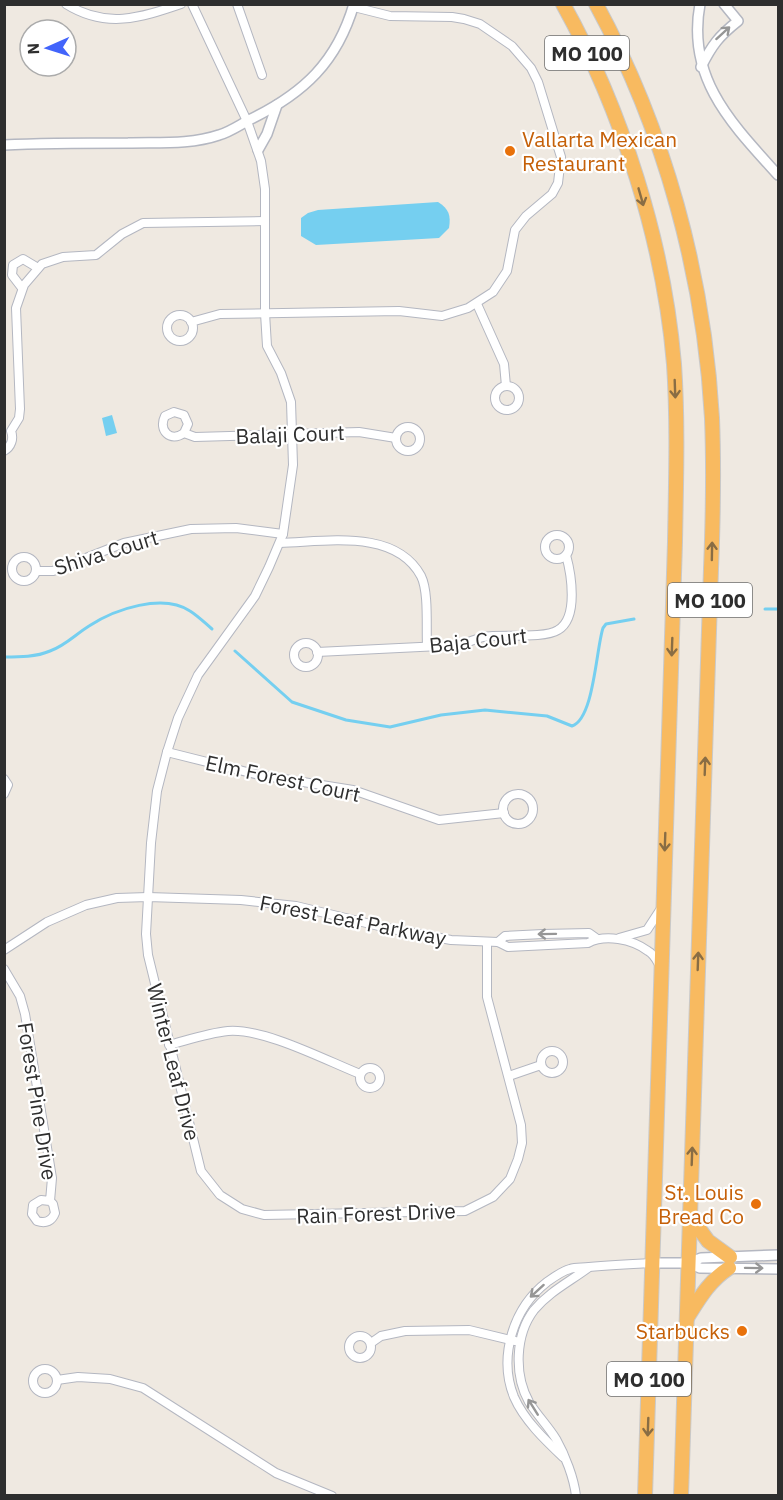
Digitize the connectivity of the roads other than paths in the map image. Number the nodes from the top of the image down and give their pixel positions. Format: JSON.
{"nodes":[{"id":1,"x":66,"y":4,"type":"edge"},
{"id":2,"x":181,"y":4,"type":"edge"},
{"id":3,"x":192,"y":4,"type":"edge"},
{"id":4,"x":237,"y":4,"type":"edge"},
{"id":5,"x":563,"y":4,"type":"edge"},
{"id":6,"x":700,"y":4,"type":"edge"},
{"id":7,"x":724,"y":4,"type":"edge"},
{"id":8,"x":596,"y":5,"type":"edge"},
{"id":9,"x":354,"y":6,"type":"edge"},
{"id":10,"x":701,"y":67,"type":"junction"},
{"id":11,"x":262,"y":75,"type":"dead end"},
{"id":12,"x":278,"y":105,"type":"junction"},
{"id":13,"x":247,"y":121,"type":"junction"},
{"id":14,"x":4,"y":145,"type":"edge"},
{"id":15,"x":258,"y":150,"type":"junction"},
{"id":16,"x":778,"y":175,"type":"edge"},
{"id":17,"x":265,"y":221,"type":"junction"},
{"id":18,"x":38,"y":267,"type":"junction"},
{"id":19,"x":22,"y":288,"type":"junction"},
{"id":20,"x":477,"y":304,"type":"junction"},
{"id":21,"x":265,"y":313,"type":"junction"},
{"id":22,"x":191,"y":322,"type":"dead end"},
{"id":23,"x":506,"y":386,"type":"dead end"},
{"id":24,"x":8,"y":429,"type":"edge"},
{"id":25,"x":184,"y":433,"type":"dead end"},
{"id":26,"x":292,"y":433,"type":"junction"},
{"id":27,"x":396,"y":438,"type":"dead end"},
{"id":28,"x":4,"y":451,"type":"edge"},
{"id":29,"x":283,"y":534,"type":"junction"},
{"id":30,"x":280,"y":543,"type":"junction"},
{"id":31,"x":566,"y":555,"type":"dead end"},
{"id":32,"x":36,"y":571,"type":"dead end"},
{"id":33,"x":427,"y":645,"type":"junction"},
{"id":34,"x":317,"y":652,"type":"dead end"},
{"id":35,"x":167,"y":752,"type":"junction"},
{"id":36,"x":4,"y":779,"type":"edge"},
{"id":37,"x":4,"y":794,"type":"edge"},
{"id":38,"x":504,"y":813,"type":"junction"},
{"id":39,"x":148,"y":897,"type":"junction"},
{"id":40,"x":662,"y":905,"type":"junction"},
{"id":41,"x":597,"y":938,"type":"junction"},
{"id":42,"x":617,"y":939,"type":"junction"},
{"id":43,"x":487,"y":942,"type":"junction"},
{"id":44,"x":498,"y":942,"type":"junction"},
{"id":45,"x":4,"y":950,"type":"edge"},
{"id":46,"x":4,"y":969,"type":"edge"},
{"id":47,"x":662,"y":969,"type":"junction"},
{"id":48,"x":169,"y":1045,"type":"junction"},
{"id":49,"x":541,"y":1065,"type":"dead end"},
{"id":50,"x":360,"y":1074,"type":"dead end"},
{"id":51,"x":509,"y":1076,"type":"junction"},
{"id":52,"x":50,"y":1201,"type":"dead end"},
{"id":53,"x":242,"y":1209,"type":"joint"},
{"id":54,"x":690,"y":1215,"type":"junction"},
{"id":55,"x":778,"y":1255,"type":"edge"},
{"id":56,"x":730,"y":1262,"type":"junction"},
{"id":57,"x":653,"y":1263,"type":"junction"},
{"id":58,"x":688,"y":1263,"type":"junction"},
{"id":59,"x":588,"y":1267,"type":"junction"},
{"id":60,"x":778,"y":1269,"type":"edge"},
{"id":61,"x":686,"y":1320,"type":"junction"},
{"id":62,"x":510,"y":1341,"type":"junction"},
{"id":63,"x":520,"y":1341,"type":"junction"},
{"id":64,"x":371,"y":1343,"type":"dead end"},
{"id":65,"x":57,"y":1380,"type":"dead end"},
{"id":66,"x":563,"y":1457,"type":"junction"},
{"id":67,"x":681,"y":1495,"type":"edge"},
{"id":68,"x":332,"y":1496,"type":"edge"},
{"id":69,"x":576,"y":1496,"type":"edge"},
{"id":70,"x":645,"y":1496,"type":"edge"}],
"edges":[{"from":1,"to":2,"type":"street"},
{"from":3,"to":13,"type":"street","name":"Winter Leaf Drive"},
{"from":4,"to":11,"type":"street"},
{"from":5,"to":40,"type":"highway","number":"MO 100","one_way":true},
{"from":6,"to":10,"type":"street"},
{"from":10,"to":7,"type":"street","one_way":true},
{"from":54,"to":8,"type":"highway","number":"MO 100","one_way":true},
{"from":9,"to":12,"type":"street"},
{"from":9,"to":20,"type":"street"},
{"from":10,"to":16,"type":"street"},
{"from":12,"to":13,"type":"street"},
{"from":12,"to":15,"type":"street"},
{"from":13,"to":14,"type":"street"},
{"from":13,"to":15,"type":"street","name":"Winter Leaf Drive"},
{"from":15,"to":17,"type":"street","name":"Winter Leaf Drive"},
{"from":17,"to":18,"type":"street"},
{"from":17,"to":21,"type":"street","name":"Winter Leaf Drive"},
{"from":18,"to":19,"type":"street"},
{"from":18,"to":19,"type":"street"},
{"from":19,"to":24,"type":"street"},
{"from":20,"to":21,"type":"street"},
{"from":20,"to":23,"type":"street"},
{"from":21,"to":22,"type":"street"},
{"from":21,"to":26,"type":"street","name":"Winter Leaf Drive"},
{"from":24,"to":28,"type":"street"},
{"from":25,"to":26,"type":"street","name":"Balaji Court"},
{"from":26,"to":27,"type":"street","name":"Balaji Court"},
{"from":26,"to":29,"type":"street","name":"Winter Leaf Drive"},
{"from":29,"to":30,"type":"street","name":"Winter Leaf Drive"},
{"from":29,"to":32,"type":"street","name":"Shiva Court"},
{"from":30,"to":33,"type":"street"},
{"from":30,"to":35,"type":"street","name":"Winter Leaf Drive"},
{"from":31,"to":33,"type":"street","name":"Baja Court"},
{"from":33,"to":34,"type":"street","name":"Baja Court"},
{"from":35,"to":38,"type":"street","name":"Elm Forest Court"},
{"from":35,"to":39,"type":"street","name":"Winter Leaf Drive"},
{"from":36,"to":37,"type":"street"},
{"from":38,"to":38,"type":"street","name":"Elm Forest Court"},
{"from":39,"to":43,"type":"street","name":"Forest Leaf Parkway"},
{"from":39,"to":45,"type":"street","name":"Forest Leaf Parkway"},
{"from":39,"to":48,"type":"street","name":"Winter Leaf Drive"},
{"from":40,"to":42,"type":"street","name":"Forest Leaf Parkway"},
{"from":40,"to":47,"type":"highway","number":"MO 100"},
{"from":41,"to":42,"type":"street","name":"Forest Leaf Parkway"},
{"from":41,"to":44,"type":"street","name":"Forest Leaf Parkway"},
{"from":41,"to":44,"type":"street","name":"Forest Leaf Parkway","one_way":true},
{"from":42,"to":47,"type":"street","name":"Forest Leaf Parkway"},
{"from":43,"to":44,"type":"street","name":"Forest Leaf Parkway"},
{"from":43,"to":51,"type":"street","name":"Rain Forest Drive"},
{"from":46,"to":52,"type":"street","name":"Forest Pine Drive"},
{"from":47,"to":57,"type":"highway","number":"MO 100"},
{"from":48,"to":50,"type":"street"},
{"from":48,"to":53,"type":"street","name":"Winter Leaf Drive"},
{"from":49,"to":51,"type":"street"},
{"from":51,"to":53,"type":"street","name":"Rain Forest Drive"},
{"from":54,"to":56,"type":"highway"},
{"from":54,"to":58,"type":"highway","number":"MO 100"},
{"from":55,"to":56,"type":"street"},
{"from":56,"to":58,"type":"street"},
{"from":56,"to":60,"type":"street","one_way":true},
{"from":56,"to":61,"type":"highway"},
{"from":57,"to":58,"type":"street"},
{"from":57,"to":59,"type":"street"},
{"from":57,"to":70,"type":"highway","number":"MO 100","one_way":true},
{"from":58,"to":61,"type":"highway","number":"MO 100"},
{"from":59,"to":62,"type":"street","one_way":true},
{"from":59,"to":63,"type":"street"},
{"from":61,"to":67,"type":"highway","number":"MO 100"},
{"from":62,"to":63,"type":"street"},
{"from":62,"to":64,"type":"street"},
{"from":62,"to":66,"type":"street"},
{"from":66,"to":63,"type":"street","one_way":true},
{"from":65,"to":68,"type":"street"},
{"from":66,"to":69,"type":"street"}]}
